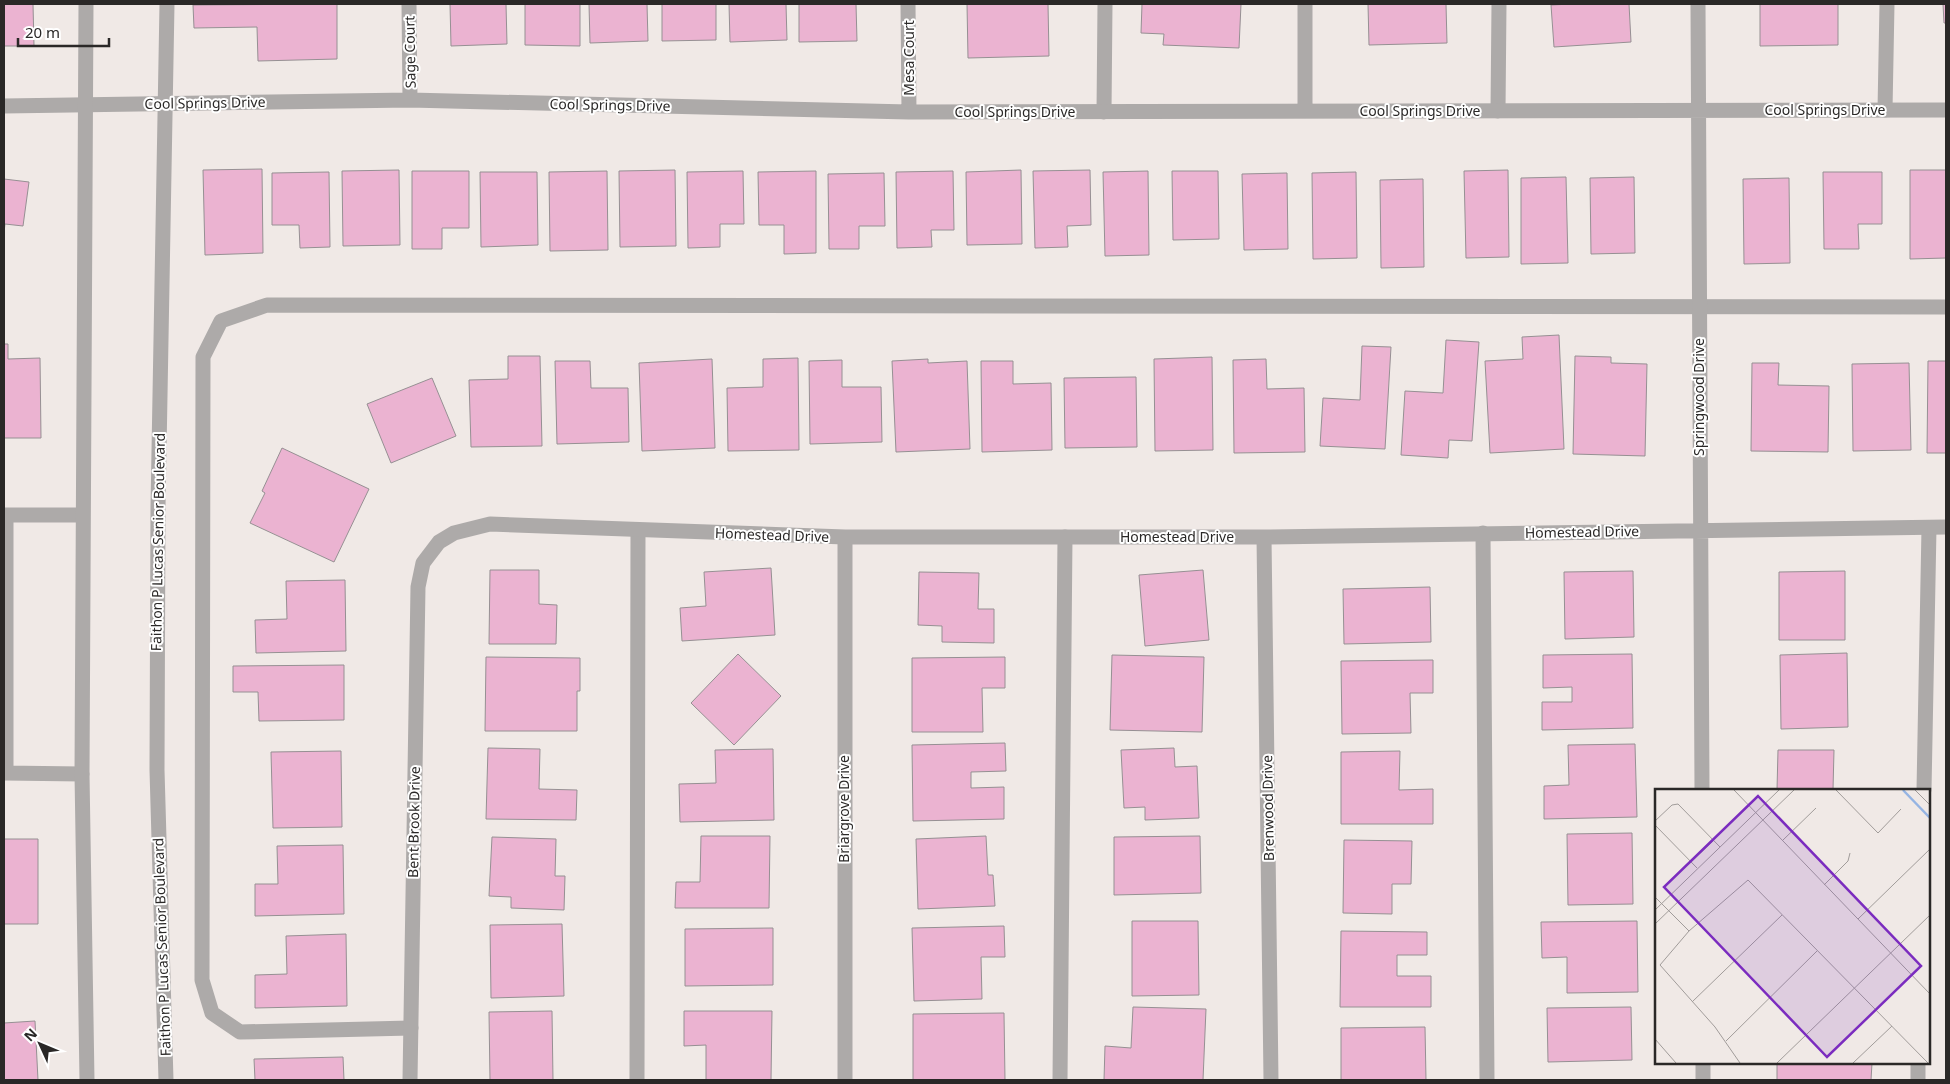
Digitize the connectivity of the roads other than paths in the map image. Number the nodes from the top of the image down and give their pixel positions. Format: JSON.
{"nodes":[{"id":1,"x":86,"y":4,"type":"edge"},
{"id":2,"x":167,"y":4,"type":"edge"},
{"id":3,"x":409,"y":4,"type":"edge"},
{"id":4,"x":908,"y":4,"type":"edge"},
{"id":5,"x":1105,"y":4,"type":"edge"},
{"id":6,"x":1305,"y":4,"type":"edge"},
{"id":7,"x":1499,"y":4,"type":"edge"},
{"id":8,"x":1698,"y":4,"type":"edge"},
{"id":9,"x":1887,"y":4,"type":"edge"},
{"id":10,"x":410,"y":100,"type":"junction"},
{"id":11,"x":166,"y":103,"type":"junction"},
{"id":12,"x":4,"y":106,"type":"edge"},
{"id":13,"x":84,"y":106,"type":"junction"},
{"id":14,"x":1698,"y":110,"type":"junction"},
{"id":15,"x":1885,"y":110,"type":"junction"},
{"id":16,"x":1946,"y":110,"type":"edge"},
{"id":17,"x":1306,"y":111,"type":"junction"},
{"id":18,"x":1498,"y":111,"type":"junction"},
{"id":19,"x":909,"y":112,"type":"junction"},
{"id":20,"x":1104,"y":112,"type":"junction"},
{"id":21,"x":1946,"y":307,"type":"edge"},
{"id":22,"x":1699,"y":308,"type":"junction"},
{"id":23,"x":5,"y":515,"type":"edge"},
{"id":24,"x":82,"y":515,"type":"junction"},
{"id":25,"x":1946,"y":527,"type":"edge"},
{"id":26,"x":1929,"y":528,"type":"junction"},
{"id":27,"x":638,"y":530,"type":"junction"},
{"id":28,"x":1700,"y":530,"type":"junction"},
{"id":29,"x":1483,"y":533,"type":"junction"},
{"id":30,"x":845,"y":537,"type":"junction"},
{"id":31,"x":1065,"y":537,"type":"junction"},
{"id":32,"x":1264,"y":537,"type":"junction"},
{"id":33,"x":423,"y":563,"type":"joint"},
{"id":34,"x":5,"y":773,"type":"edge"},
{"id":35,"x":82,"y":774,"type":"junction"},
{"id":36,"x":1702,"y":789,"type":"edge"},
{"id":37,"x":1924,"y":789,"type":"edge"},
{"id":38,"x":411,"y":1028,"type":"junction"},
{"id":39,"x":1703,"y":1064,"type":"edge"},
{"id":40,"x":1918,"y":1064,"type":"edge"},
{"id":41,"x":87,"y":1080,"type":"edge"},
{"id":42,"x":166,"y":1080,"type":"edge"},
{"id":43,"x":410,"y":1080,"type":"edge"},
{"id":44,"x":637,"y":1080,"type":"edge"},
{"id":45,"x":844,"y":1080,"type":"edge"},
{"id":46,"x":1060,"y":1080,"type":"edge"},
{"id":47,"x":1271,"y":1080,"type":"edge"},
{"id":48,"x":1487,"y":1080,"type":"edge"},
{"id":49,"x":1703,"y":1080,"type":"edge"},
{"id":50,"x":1918,"y":1080,"type":"edge"}],
"edges":[{"from":1,"to":13,"type":"street"},
{"from":2,"to":11,"type":"street","name":"Faithon P Lucas Senior Boulevard"},
{"from":3,"to":10,"type":"street","name":"Sage Court"},
{"from":4,"to":19,"type":"street","name":"Mesa Court"},
{"from":5,"to":20,"type":"street"},
{"from":6,"to":17,"type":"street"},
{"from":7,"to":18,"type":"street"},
{"from":8,"to":14,"type":"street","name":"Springwood Drive"},
{"from":9,"to":15,"type":"street"},
{"from":10,"to":11,"type":"street","name":"Cool Springs Drive"},
{"from":10,"to":19,"type":"street","name":"Cool Springs Drive"},
{"from":11,"to":13,"type":"street","name":"Cool Springs Drive"},
{"from":11,"to":42,"type":"street","name":"Faithon P Lucas Senior Boulevard"},
{"from":12,"to":13,"type":"street","name":"Cool Springs Drive"},
{"from":13,"to":24,"type":"street"},
{"from":14,"to":15,"type":"street","name":"Cool Springs Drive"},
{"from":14,"to":18,"type":"street","name":"Cool Springs Drive"},
{"from":14,"to":22,"type":"street","name":"Springwood Drive"},
{"from":15,"to":16,"type":"street","name":"Cool Springs Drive"},
{"from":17,"to":18,"type":"street","name":"Cool Springs Drive"},
{"from":17,"to":20,"type":"street","name":"Cool Springs Drive"},
{"from":19,"to":20,"type":"street","name":"Cool Springs Drive"},
{"from":21,"to":22,"type":"street"},
{"from":22,"to":28,"type":"street","name":"Springwood Drive"},
{"from":22,"to":38,"type":"street"},
{"from":23,"to":24,"type":"street"},
{"from":23,"to":34,"type":"street"},
{"from":24,"to":35,"type":"street"},
{"from":25,"to":26,"type":"street","name":"Homestead Drive"},
{"from":26,"to":28,"type":"street","name":"Homestead Drive"},
{"from":26,"to":37,"type":"street"},
{"from":27,"to":30,"type":"street","name":"Homestead Drive"},
{"from":27,"to":33,"type":"street","name":"Homestead Drive"},
{"from":27,"to":44,"type":"street"},
{"from":28,"to":29,"type":"street","name":"Homestead Drive"},
{"from":28,"to":36,"type":"street","name":"Springwood Drive"},
{"from":29,"to":32,"type":"street","name":"Homestead Drive"},
{"from":29,"to":48,"type":"street"},
{"from":30,"to":31,"type":"street","name":"Homestead Drive"},
{"from":30,"to":45,"type":"street","name":"Briargrove Drive"},
{"from":31,"to":32,"type":"street","name":"Homestead Drive"},
{"from":31,"to":46,"type":"street"},
{"from":32,"to":47,"type":"street","name":"Brenwood Drive"},
{"from":33,"to":38,"type":"street","name":"Bent Brook Drive"},
{"from":34,"to":35,"type":"street"},
{"from":35,"to":41,"type":"street"},
{"from":38,"to":43,"type":"street","name":"Bent Brook Drive"},
{"from":39,"to":49,"type":"street"},
{"from":40,"to":50,"type":"street"}]}
